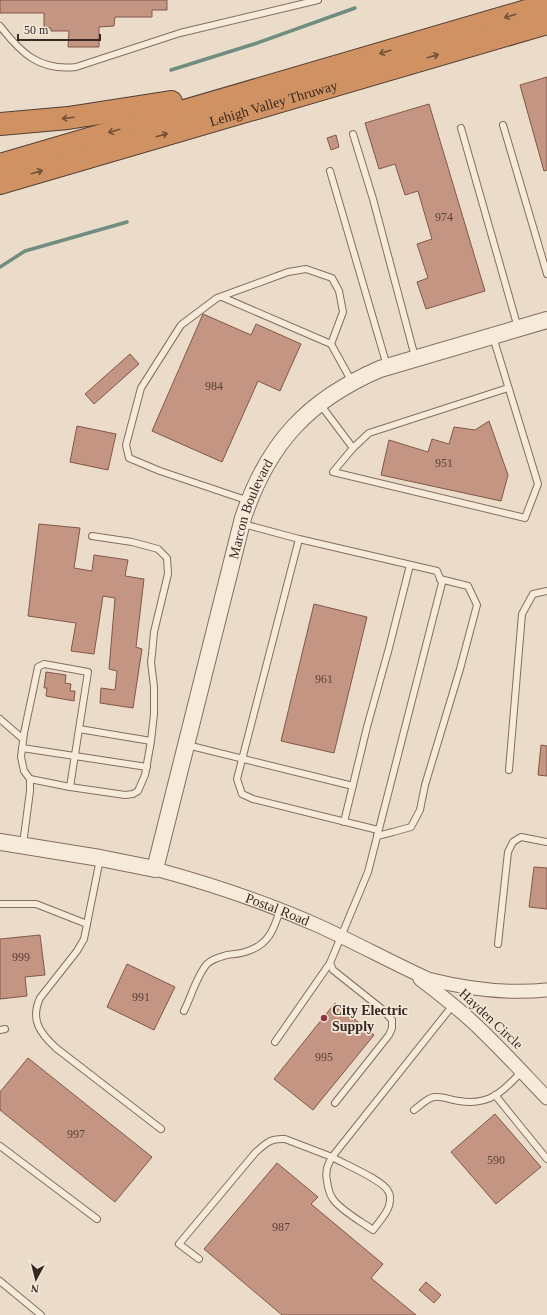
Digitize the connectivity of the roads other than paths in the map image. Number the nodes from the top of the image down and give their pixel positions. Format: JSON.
{"nodes":[{"id":1,"x":318,"y":0,"type":"edge"},
{"id":2,"x":293,"y":3,"type":"edge"},
{"id":3,"x":547,"y":5,"type":"edge"},
{"id":4,"x":547,"y":23,"type":"edge"},
{"id":5,"x":0,"y":26,"type":"edge"},
{"id":6,"x":273,"y":85,"type":"junction"},
{"id":7,"x":0,"y":124,"type":"edge"},
{"id":8,"x":503,"y":125,"type":"dead end"},
{"id":9,"x":461,"y":128,"type":"dead end"},
{"id":10,"x":354,"y":134,"type":"dead end"},
{"id":11,"x":0,"y":165,"type":"edge"},
{"id":12,"x":330,"y":171,"type":"dead end"},
{"id":13,"x":0,"y":183,"type":"edge"},
{"id":14,"x":547,"y":274,"type":"edge"},
{"id":15,"x":222,"y":296,"type":"junction"},
{"id":16,"x":547,"y":320,"type":"edge"},
{"id":17,"x":518,"y":328,"type":"junction"},
{"id":18,"x":493,"y":336,"type":"junction"},
{"id":19,"x":331,"y":344,"type":"junction"},
{"id":20,"x":415,"y":359,"type":"junction"},
{"id":21,"x":388,"y":367,"type":"junction"},
{"id":22,"x":352,"y":382,"type":"junction"},
{"id":23,"x":508,"y":388,"type":"junction"},
{"id":24,"x":319,"y":403,"type":"junction"},
{"id":25,"x":353,"y":448,"type":"junction"},
{"id":26,"x":249,"y":501,"type":"junction"},
{"id":27,"x":241,"y":524,"type":"junction"},
{"id":28,"x":92,"y":536,"type":"dead end"},
{"id":29,"x":299,"y":539,"type":"junction"},
{"id":30,"x":410,"y":565,"type":"junction"},
{"id":31,"x":440,"y":579,"type":"junction"},
{"id":32,"x":547,"y":591,"type":"edge"},
{"id":33,"x":1,"y":722,"type":"edge"},
{"id":34,"x":79,"y":729,"type":"junction"},
{"id":35,"x":23,"y":739,"type":"junction"},
{"id":36,"x":151,"y":741,"type":"junction"},
{"id":37,"x":186,"y":744,"type":"junction"},
{"id":38,"x":22,"y":748,"type":"junction"},
{"id":39,"x":75,"y":756,"type":"junction"},
{"id":40,"x":243,"y":759,"type":"junction"},
{"id":41,"x":147,"y":767,"type":"junction"},
{"id":42,"x":509,"y":770,"type":"dead end"},
{"id":43,"x":30,"y":779,"type":"junction"},
{"id":44,"x":353,"y":786,"type":"junction"},
{"id":45,"x":70,"y":787,"type":"junction"},
{"id":46,"x":344,"y":822,"type":"junction"},
{"id":47,"x":377,"y":833,"type":"junction"},
{"id":48,"x":0,"y":842,"type":"edge"},
{"id":49,"x":547,"y":842,"type":"edge"},
{"id":50,"x":23,"y":846,"type":"junction"},
{"id":51,"x":100,"y":858,"type":"junction"},
{"id":52,"x":154,"y":869,"type":"junction"},
{"id":53,"x":0,"y":904,"type":"edge"},
{"id":54,"x":280,"y":910,"type":"junction"},
{"id":55,"x":87,"y":924,"type":"junction"},
{"id":56,"x":341,"y":937,"type":"junction"},
{"id":57,"x":498,"y":944,"type":"dead end"},
{"id":58,"x":330,"y":963,"type":"junction"},
{"id":59,"x":407,"y":969,"type":"junction"},
{"id":60,"x":547,"y":990,"type":"edge"},
{"id":61,"x":453,"y":1005,"type":"junction"},
{"id":62,"x":184,"y":1011,"type":"dead end"},
{"id":63,"x":275,"y":1042,"type":"dead end"},
{"id":64,"x":522,"y":1071,"type":"junction"},
{"id":65,"x":495,"y":1096,"type":"junction"},
{"id":66,"x":547,"y":1098,"type":"edge"},
{"id":67,"x":335,"y":1103,"type":"dead end"},
{"id":68,"x":414,"y":1110,"type":"dead end"},
{"id":69,"x":161,"y":1129,"type":"dead end"},
{"id":70,"x":0,"y":1146,"type":"edge"},
{"id":71,"x":332,"y":1157,"type":"junction"},
{"id":72,"x":547,"y":1159,"type":"edge"},
{"id":73,"x":97,"y":1219,"type":"dead end"},
{"id":74,"x":199,"y":1259,"type":"dead end"},
{"id":75,"x":0,"y":1281,"type":"edge"},
{"id":76,"x":42,"y":1315,"type":"edge"}],
"edges":[{"from":1,"to":2,"type":"lane"},
{"from":2,"to":5,"type":"lane"},
{"from":3,"to":6,"type":"highway","name":"Lehigh Valley Thruway","one_way":true},
{"from":13,"to":4,"type":"highway","name":"Lehigh Valley Thruway","one_way":true},
{"from":6,"to":7,"type":"highway","one_way":true},
{"from":6,"to":11,"type":"highway","name":"Lehigh Valley Thruway","one_way":true},
{"from":8,"to":14,"type":"lane"},
{"from":9,"to":17,"type":"lane"},
{"from":10,"to":20,"type":"lane"},
{"from":12,"to":21,"type":"lane"},
{"from":15,"to":19,"type":"lane"},
{"from":15,"to":19,"type":"lane"},
{"from":15,"to":26,"type":"lane"},
{"from":16,"to":17,"type":"street","name":"Marcon Boulevard"},
{"from":17,"to":18,"type":"street","name":"Marcon Boulevard"},
{"from":18,"to":20,"type":"street","name":"Marcon Boulevard"},
{"from":18,"to":23,"type":"lane"},
{"from":19,"to":22,"type":"lane"},
{"from":20,"to":21,"type":"street","name":"Marcon Boulevard"},
{"from":21,"to":22,"type":"street","name":"Marcon Boulevard"},
{"from":22,"to":24,"type":"street","name":"Marcon Boulevard"},
{"from":23,"to":25,"type":"lane"},
{"from":23,"to":25,"type":"lane"},
{"from":24,"to":25,"type":"lane"},
{"from":24,"to":26,"type":"street","name":"Marcon Boulevard"},
{"from":26,"to":27,"type":"street","name":"Marcon Boulevard"},
{"from":27,"to":29,"type":"lane"},
{"from":27,"to":37,"type":"street","name":"Marcon Boulevard"},
{"from":28,"to":36,"type":"lane"},
{"from":29,"to":30,"type":"lane"},
{"from":29,"to":40,"type":"lane"},
{"from":30,"to":31,"type":"lane"},
{"from":30,"to":44,"type":"lane"},
{"from":31,"to":47,"type":"lane"},
{"from":31,"to":47,"type":"lane"},
{"from":32,"to":42,"type":"lane"},
{"from":33,"to":35,"type":"lane"},
{"from":34,"to":35,"type":"lane"},
{"from":34,"to":36,"type":"lane"},
{"from":34,"to":39,"type":"lane"},
{"from":35,"to":38,"type":"lane"},
{"from":36,"to":41,"type":"lane"},
{"from":37,"to":40,"type":"lane"},
{"from":37,"to":52,"type":"street","name":"Marcon Boulevard"},
{"from":38,"to":39,"type":"lane"},
{"from":38,"to":43,"type":"lane"},
{"from":39,"to":41,"type":"lane"},
{"from":39,"to":45,"type":"lane"},
{"from":40,"to":44,"type":"lane"},
{"from":40,"to":46,"type":"lane"},
{"from":41,"to":45,"type":"lane"},
{"from":43,"to":45,"type":"lane"},
{"from":43,"to":50,"type":"lane"},
{"from":44,"to":46,"type":"lane"},
{"from":46,"to":47,"type":"lane"},
{"from":47,"to":56,"type":"lane"},
{"from":48,"to":50,"type":"street","name":"Postal Road"},
{"from":49,"to":57,"type":"lane"},
{"from":50,"to":51,"type":"street","name":"Postal Road"},
{"from":51,"to":52,"type":"street","name":"Postal Road"},
{"from":51,"to":55,"type":"lane"},
{"from":52,"to":54,"type":"street","name":"Postal Road"},
{"from":53,"to":55,"type":"lane"},
{"from":54,"to":56,"type":"street","name":"Postal Road"},
{"from":54,"to":62,"type":"lane"},
{"from":55,"to":69,"type":"lane"},
{"from":56,"to":58,"type":"lane"},
{"from":56,"to":59,"type":"street","name":"Postal Road"},
{"from":58,"to":63,"type":"lane"},
{"from":58,"to":67,"type":"lane"},
{"from":59,"to":60,"type":"street","name":"Postal Road"},
{"from":59,"to":61,"type":"street","name":"Hayden Circle"},
{"from":61,"to":64,"type":"street","name":"Hayden Circle"},
{"from":61,"to":71,"type":"lane"},
{"from":64,"to":65,"type":"lane"},
{"from":64,"to":66,"type":"street","name":"Hayden Circle"},
{"from":65,"to":68,"type":"lane"},
{"from":65,"to":72,"type":"lane"},
{"from":70,"to":73,"type":"lane"},
{"from":71,"to":71,"type":"lane"},
{"from":71,"to":74,"type":"lane"},
{"from":75,"to":76,"type":"lane"}]}
